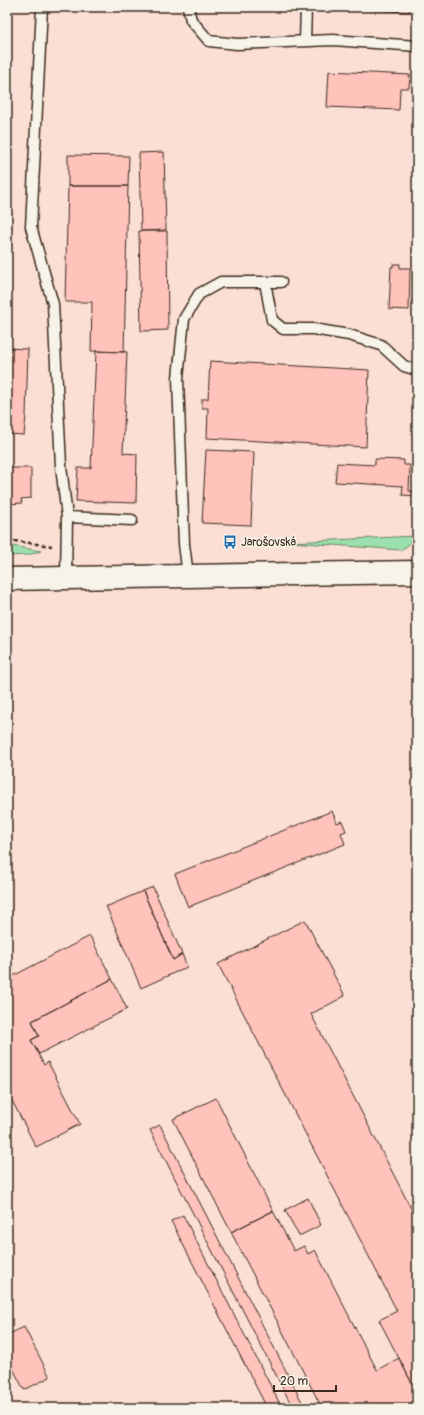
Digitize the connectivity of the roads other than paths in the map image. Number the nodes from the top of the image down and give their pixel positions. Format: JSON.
{"nodes":[{"id":1,"x":42,"y":7,"type":"edge"},
{"id":2,"x":188,"y":7,"type":"edge"},
{"id":3,"x":306,"y":7,"type":"edge"},
{"id":4,"x":305,"y":41,"type":"junction"},
{"id":5,"x":417,"y":46,"type":"edge"},
{"id":6,"x":265,"y":282,"type":"junction"},
{"id":7,"x":281,"y":282,"type":"dead end"},
{"id":8,"x":417,"y":370,"type":"edge"},
{"id":9,"x":67,"y":517,"type":"junction"},
{"id":10,"x":132,"y":520,"type":"dead end"},
{"id":11,"x":417,"y":572,"type":"edge"},
{"id":12,"x":188,"y":576,"type":"junction"},
{"id":13,"x":66,"y":578,"type":"junction"},
{"id":14,"x":7,"y":579,"type":"edge"}],
"edges":[{"from":1,"to":9,"type":"lane"},
{"from":2,"to":4,"type":"lane"},
{"from":3,"to":4,"type":"lane"},
{"from":4,"to":5,"type":"lane"},
{"from":6,"to":7,"type":"lane"},
{"from":6,"to":8,"type":"lane"},
{"from":6,"to":12,"type":"lane"},
{"from":9,"to":10,"type":"lane"},
{"from":9,"to":13,"type":"lane"},
{"from":11,"to":12,"type":"main road"},
{"from":12,"to":13,"type":"main road"},
{"from":13,"to":14,"type":"main road"}]}
